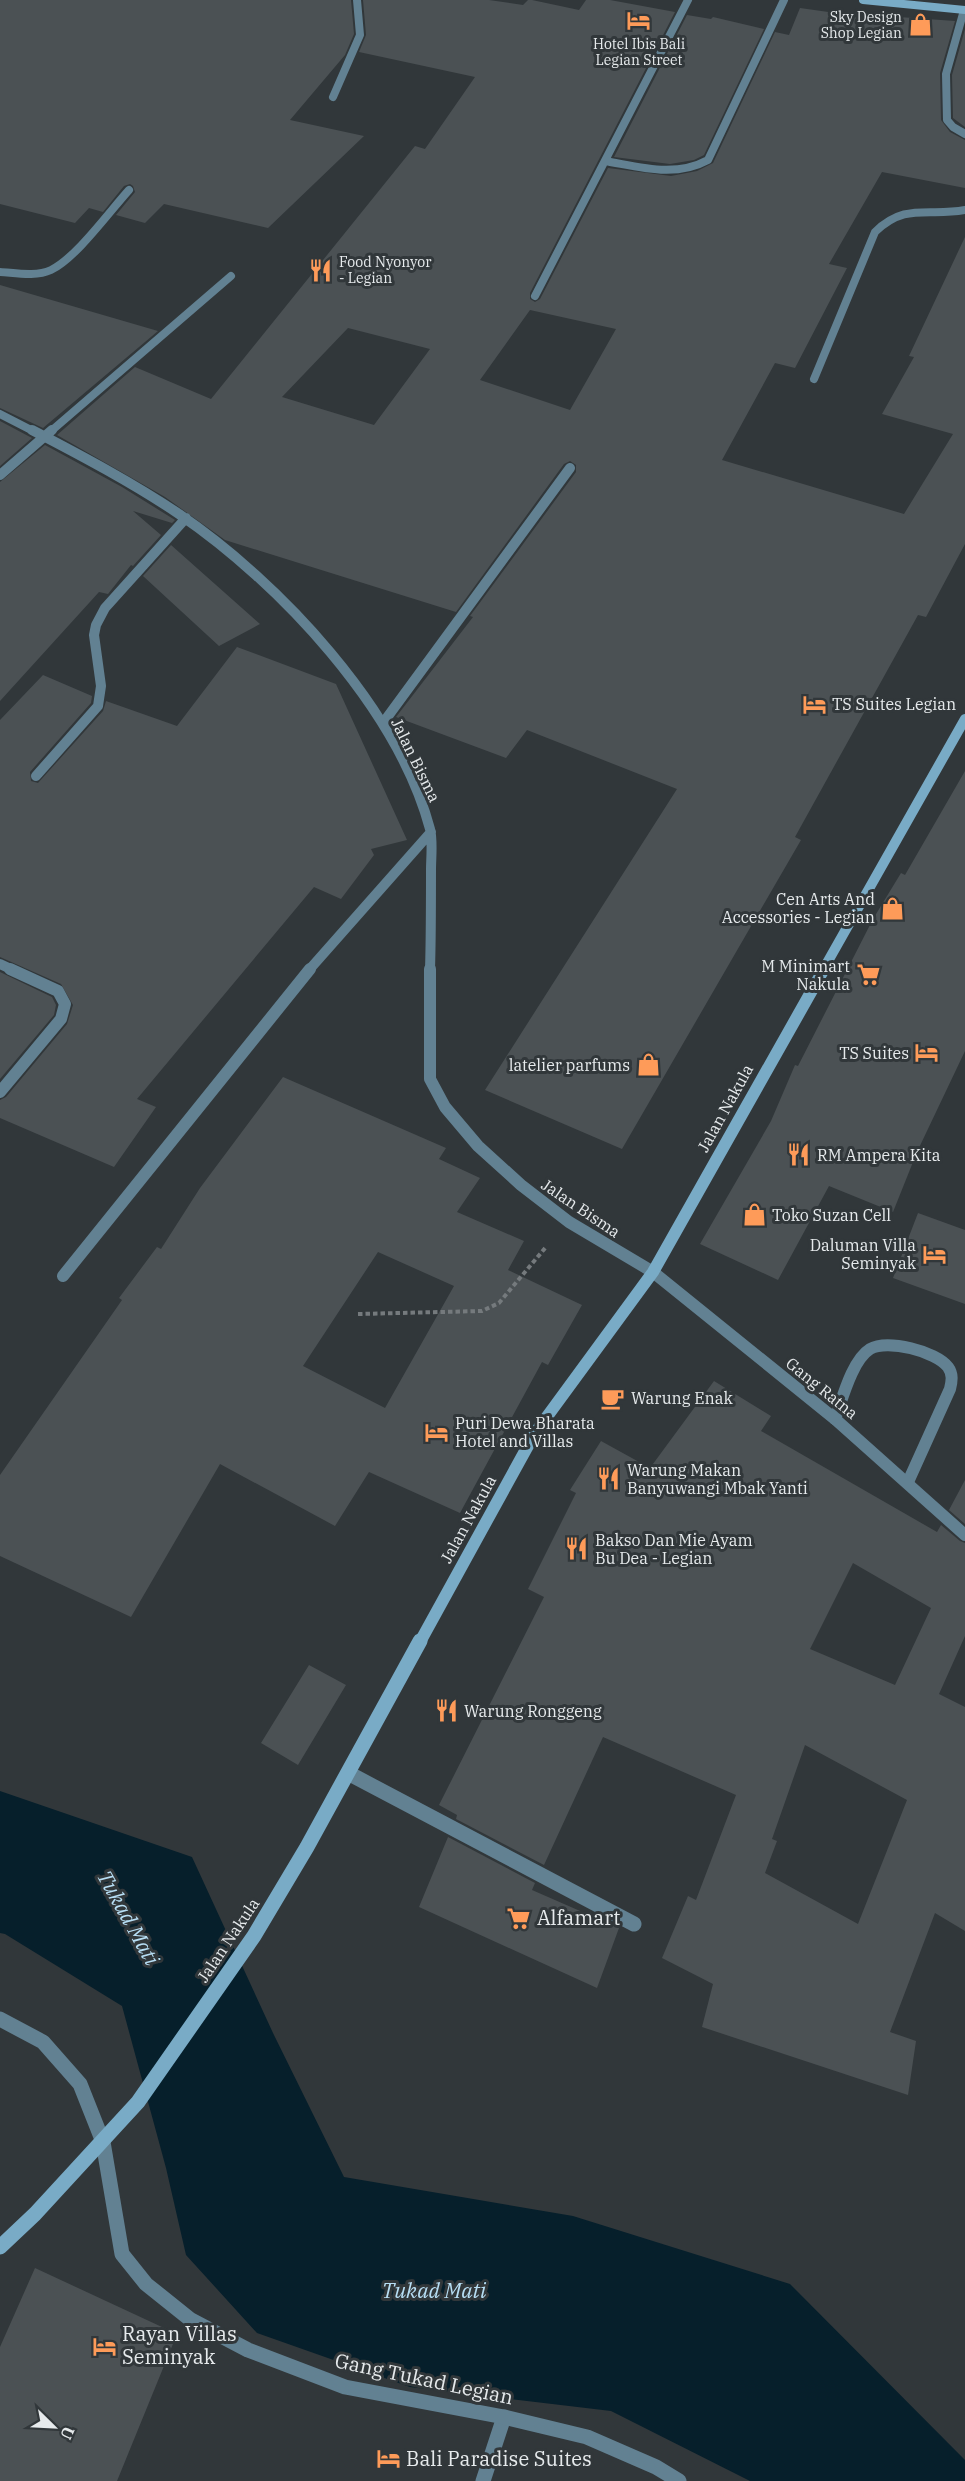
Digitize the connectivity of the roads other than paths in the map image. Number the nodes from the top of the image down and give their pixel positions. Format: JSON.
{"nodes":[{"id":1,"x":357,"y":0,"type":"edge"},
{"id":2,"x":688,"y":0,"type":"edge"},
{"id":3,"x":784,"y":0,"type":"edge"},
{"id":4,"x":863,"y":0,"type":"edge"},
{"id":5,"x":922,"y":3,"type":"edge"},
{"id":6,"x":964,"y":10,"type":"edge"},
{"id":7,"x":333,"y":98,"type":"dead end"},
{"id":8,"x":965,"y":134,"type":"edge"},
{"id":9,"x":605,"y":161,"type":"junction"},
{"id":10,"x":129,"y":190,"type":"dead end"},
{"id":11,"x":965,"y":210,"type":"edge"},
{"id":12,"x":0,"y":272,"type":"edge"},
{"id":13,"x":231,"y":276,"type":"dead end"},
{"id":14,"x":535,"y":296,"type":"dead end"},
{"id":15,"x":814,"y":380,"type":"dead end"},
{"id":16,"x":0,"y":414,"type":"edge"},
{"id":17,"x":45,"y":436,"type":"junction"},
{"id":18,"x":570,"y":468,"type":"dead end"},
{"id":19,"x":0,"y":474,"type":"edge"},
{"id":20,"x":186,"y":518,"type":"junction"},
{"id":21,"x":965,"y":718,"type":"edge"},
{"id":22,"x":383,"y":723,"type":"junction"},
{"id":23,"x":36,"y":776,"type":"dead end"},
{"id":24,"x":431,"y":832,"type":"junction"},
{"id":25,"x":0,"y":964,"type":"edge"},
{"id":26,"x":0,"y":1092,"type":"edge"},
{"id":27,"x":653,"y":1272,"type":"junction"},
{"id":28,"x":63,"y":1276,"type":"dead end"},
{"id":29,"x":835,"y":1419,"type":"junction"},
{"id":30,"x":908,"y":1482,"type":"junction"},
{"id":31,"x":965,"y":1535,"type":"edge"},
{"id":32,"x":348,"y":1773,"type":"junction"},
{"id":33,"x":634,"y":1924,"type":"dead end"},
{"id":34,"x":0,"y":2019,"type":"edge"},
{"id":35,"x":103,"y":2142,"type":"junction"},
{"id":36,"x":0,"y":2247,"type":"edge"},
{"id":37,"x":504,"y":2417,"type":"junction"},
{"id":38,"x":483,"y":2481,"type":"edge"},
{"id":39,"x":679,"y":2481,"type":"edge"}],
"edges":[{"from":1,"to":7,"type":"street"},
{"from":2,"to":9,"type":"street"},
{"from":3,"to":9,"type":"street"},
{"from":4,"to":5,"type":"main road"},
{"from":5,"to":6,"type":"main road"},
{"from":6,"to":8,"type":"street"},
{"from":9,"to":14,"type":"street"},
{"from":10,"to":12,"type":"street"},
{"from":11,"to":15,"type":"street"},
{"from":13,"to":17,"type":"street"},
{"from":16,"to":17,"type":"street","name":"Jalan Bisma"},
{"from":17,"to":19,"type":"street"},
{"from":17,"to":20,"type":"street","name":"Jalan Bisma"},
{"from":18,"to":22,"type":"street"},
{"from":20,"to":22,"type":"street","name":"Jalan Bisma"},
{"from":20,"to":23,"type":"street"},
{"from":21,"to":27,"type":"main road","name":"Jalan Nakula"},
{"from":22,"to":24,"type":"street","name":"Jalan Bisma"},
{"from":24,"to":27,"type":"street","name":"Jalan Bisma"},
{"from":24,"to":28,"type":"street"},
{"from":25,"to":26,"type":"street"},
{"from":27,"to":29,"type":"street","name":"Gang Ratna"},
{"from":27,"to":32,"type":"main road","name":"Jalan Nakula"},
{"from":29,"to":30,"type":"street","name":"Gang Ratna"},
{"from":29,"to":30,"type":"street"},
{"from":30,"to":31,"type":"street","name":"Gang Ratna"},
{"from":32,"to":33,"type":"street"},
{"from":32,"to":35,"type":"main road","name":"Jalan Nakula"},
{"from":34,"to":35,"type":"street","name":"Gang Tukad Legian"},
{"from":35,"to":36,"type":"main road","name":"Jalan Nakula"},
{"from":35,"to":37,"type":"street","name":"Gang Tukad Legian"},
{"from":37,"to":38,"type":"street"},
{"from":37,"to":39,"type":"street","name":"Gang Tukad Legian"}]}
